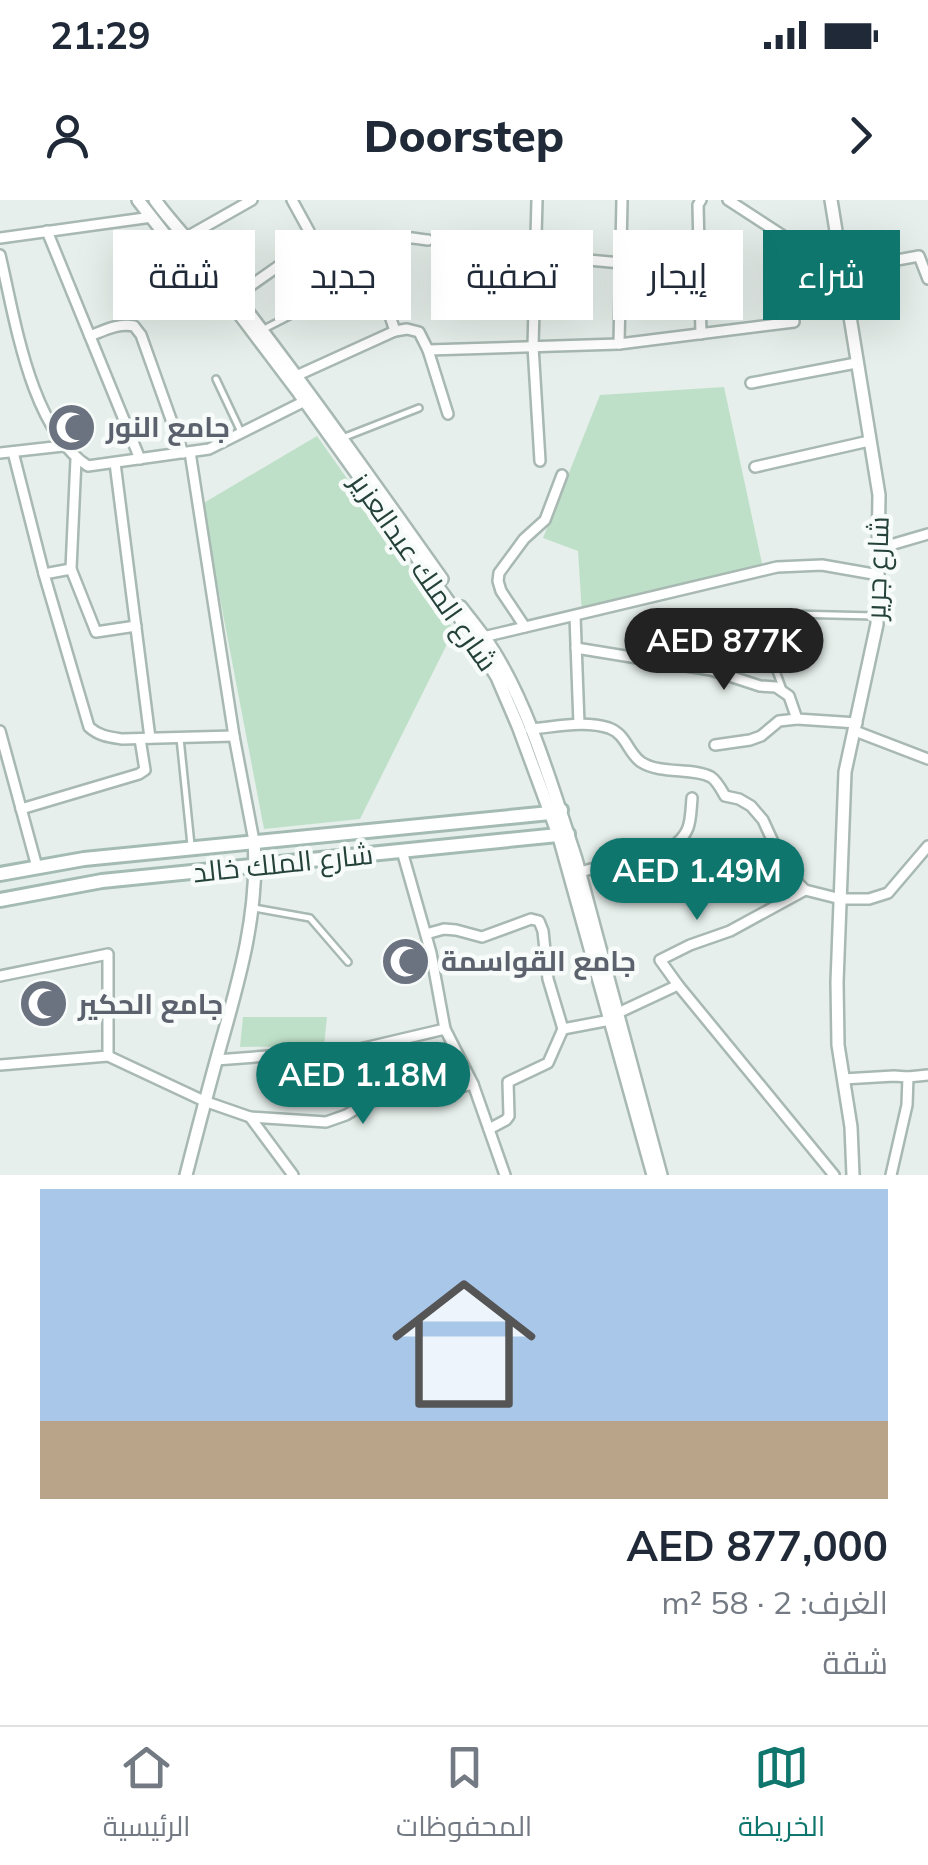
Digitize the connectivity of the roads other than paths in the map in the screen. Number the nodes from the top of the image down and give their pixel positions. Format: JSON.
{"nodes":[{"id":1,"x":138,"y":200,"type":"edge"},
{"id":2,"x":155,"y":200,"type":"edge"},
{"id":3,"x":252,"y":200,"type":"edge"},
{"id":4,"x":292,"y":200,"type":"edge"},
{"id":5,"x":537,"y":200,"type":"edge"},
{"id":6,"x":622,"y":200,"type":"edge"},
{"id":7,"x":701,"y":200,"type":"edge"},
{"id":8,"x":728,"y":200,"type":"edge"},
{"id":9,"x":831,"y":200,"type":"edge"},
{"id":10,"x":152,"y":217,"type":"junction"},
{"id":11,"x":179,"y":230,"type":"edge"},
{"id":12,"x":199,"y":230,"type":"edge"},
{"id":13,"x":535,"y":230,"type":"edge"},
{"id":14,"x":621,"y":230,"type":"edge"},
{"id":15,"x":836,"y":230,"type":"edge"},
{"id":16,"x":47,"y":231,"type":"junction"},
{"id":17,"x":0,"y":238,"type":"edge"},
{"id":18,"x":428,"y":240,"type":"dead end"},
{"id":19,"x":0,"y":255,"type":"edge"},
{"id":20,"x":900,"y":259,"type":"edge"},
{"id":21,"x":928,"y":279,"type":"edge"},
{"id":22,"x":255,"y":283,"type":"edge"},
{"id":23,"x":254,"y":320,"type":"edge"},
{"id":24,"x":284,"y":320,"type":"edge"},
{"id":25,"x":533,"y":320,"type":"edge"},
{"id":26,"x":619,"y":320,"type":"edge"},
{"id":27,"x":850,"y":320,"type":"edge"},
{"id":28,"x":262,"y":331,"type":"junction"},
{"id":29,"x":394,"y":332,"type":"junction"},
{"id":30,"x":701,"y":334,"type":"junction"},
{"id":31,"x":90,"y":336,"type":"junction"},
{"id":32,"x":619,"y":344,"type":"junction"},
{"id":33,"x":532,"y":346,"type":"junction"},
{"id":34,"x":428,"y":350,"type":"junction"},
{"id":35,"x":856,"y":363,"type":"junction"},
{"id":36,"x":296,"y":376,"type":"junction"},
{"id":37,"x":216,"y":379,"type":"dead end"},
{"id":38,"x":751,"y":383,"type":"dead end"},
{"id":39,"x":304,"y":401,"type":"junction"},
{"id":40,"x":419,"y":408,"type":"dead end"},
{"id":41,"x":448,"y":414,"type":"dead end"},
{"id":42,"x":241,"y":432,"type":"junction"},
{"id":43,"x":342,"y":438,"type":"junction"},
{"id":44,"x":869,"y":440,"type":"junction"},
{"id":45,"x":63,"y":446,"type":"junction"},
{"id":46,"x":13,"y":452,"type":"junction"},
{"id":47,"x":187,"y":452,"type":"junction"},
{"id":48,"x":0,"y":454,"type":"edge"},
{"id":49,"x":76,"y":459,"type":"junction"},
{"id":50,"x":140,"y":459,"type":"junction"},
{"id":51,"x":540,"y":461,"type":"dead end"},
{"id":52,"x":115,"y":463,"type":"junction"},
{"id":53,"x":755,"y":467,"type":"dead end"},
{"id":54,"x":562,"y":475,"type":"dead end"},
{"id":55,"x":928,"y":534,"type":"edge"},
{"id":56,"x":880,"y":548,"type":"junction"},
{"id":57,"x":72,"y":568,"type":"junction"},
{"id":58,"x":44,"y":574,"type":"junction"},
{"id":59,"x":878,"y":574,"type":"junction"},
{"id":60,"x":792,"y":614,"type":"dead end"},
{"id":61,"x":575,"y":616,"type":"junction"},
{"id":62,"x":877,"y":616,"type":"junction"},
{"id":63,"x":136,"y":626,"type":"junction"},
{"id":64,"x":524,"y":627,"type":"junction"},
{"id":65,"x":484,"y":637,"type":"junction"},
{"id":66,"x":770,"y":642,"type":"dead end"},
{"id":67,"x":576,"y":648,"type":"junction"},
{"id":68,"x":783,"y":690,"type":"junction"},
{"id":69,"x":797,"y":719,"type":"junction"},
{"id":70,"x":579,"y":724,"type":"junction"},
{"id":71,"x":856,"y":727,"type":"junction"},
{"id":72,"x":530,"y":729,"type":"junction"},
{"id":73,"x":0,"y":731,"type":"edge"},
{"id":74,"x":234,"y":736,"type":"junction"},
{"id":75,"x":180,"y":738,"type":"junction"},
{"id":76,"x":145,"y":739,"type":"junction"},
{"id":77,"x":714,"y":745,"type":"dead end"},
{"id":78,"x":928,"y":759,"type":"edge"},
{"id":79,"x":692,"y":798,"type":"dead end"},
{"id":80,"x":21,"y":809,"type":"junction"},
{"id":81,"x":555,"y":812,"type":"junction"},
{"id":82,"x":563,"y":836,"type":"junction"},
{"id":83,"x":254,"y":841,"type":"junction"},
{"id":84,"x":928,"y":846,"type":"edge"},
{"id":85,"x":191,"y":848,"type":"junction"},
{"id":86,"x":402,"y":851,"type":"junction"},
{"id":87,"x":256,"y":865,"type":"junction"},
{"id":88,"x":38,"y":867,"type":"junction"},
{"id":89,"x":580,"y":872,"type":"junction"},
{"id":90,"x":0,"y":874,"type":"edge"},
{"id":91,"x":806,"y":890,"type":"junction"},
{"id":92,"x":840,"y":899,"type":"junction"},
{"id":93,"x":0,"y":900,"type":"edge"},
{"id":94,"x":251,"y":907,"type":"junction"},
{"id":95,"x":426,"y":934,"type":"junction"},
{"id":96,"x":348,"y":962,"type":"dead end"},
{"id":97,"x":0,"y":976,"type":"edge"},
{"id":98,"x":678,"y":985,"type":"junction"},
{"id":99,"x":614,"y":1017,"type":"junction"},
{"id":100,"x":445,"y":1029,"type":"junction"},
{"id":101,"x":563,"y":1029,"type":"junction"},
{"id":102,"x":108,"y":1056,"type":"junction"},
{"id":103,"x":216,"y":1060,"type":"junction"},
{"id":104,"x":0,"y":1065,"type":"edge"},
{"id":105,"x":928,"y":1074,"type":"edge"},
{"id":106,"x":908,"y":1078,"type":"junction"},
{"id":107,"x":843,"y":1079,"type":"junction"},
{"id":108,"x":473,"y":1084,"type":"junction"},
{"id":109,"x":204,"y":1101,"type":"junction"},
{"id":110,"x":250,"y":1117,"type":"junction"},
{"id":111,"x":489,"y":1129,"type":"junction"},
{"id":112,"x":186,"y":1175,"type":"edge"},
{"id":113,"x":293,"y":1175,"type":"edge"},
{"id":114,"x":506,"y":1175,"type":"edge"},
{"id":115,"x":653,"y":1175,"type":"edge"},
{"id":116,"x":661,"y":1175,"type":"edge"},
{"id":117,"x":834,"y":1175,"type":"edge"},
{"id":118,"x":853,"y":1175,"type":"edge"},
{"id":119,"x":891,"y":1175,"type":"edge"}],
"edges":[{"from":1,"to":10,"type":"street","name":"شارع الملك عبدالعزيز"},
{"from":2,"to":11,"type":"street","name":"شارع الملك عبدالعزيز"},
{"from":3,"to":12,"type":"street"},
{"from":4,"to":22,"type":"street"},
{"from":5,"to":13,"type":"street"},
{"from":6,"to":14,"type":"street"},
{"from":7,"to":30,"type":"street"},
{"from":8,"to":30,"type":"street"},
{"from":9,"to":15,"type":"street","name":"شارع جرير"},
{"from":10,"to":16,"type":"street"},
{"from":10,"to":39,"type":"street","name":"شارع الملك عبدالعزيز"},
{"from":16,"to":17,"type":"street"},
{"from":16,"to":31,"type":"street"},
{"from":18,"to":29,"type":"street"},
{"from":19,"to":45,"type":"street"},
{"from":20,"to":21,"type":"street"},
{"from":23,"to":28,"type":"street","name":"شارع الملك عبدالعزيز"},
{"from":24,"to":28,"type":"lane"},
{"from":25,"to":33,"type":"street"},
{"from":26,"to":32,"type":"street"},
{"from":27,"to":35,"type":"street","name":"شارع جرير"},
{"from":28,"to":36,"type":"street","name":"شارع الملك عبدالعزيز"},
{"from":29,"to":34,"type":"street"},
{"from":29,"to":36,"type":"street"},
{"from":30,"to":32,"type":"street"},
{"from":31,"to":47,"type":"street"},
{"from":31,"to":50,"type":"street"},
{"from":32,"to":33,"type":"street"},
{"from":33,"to":34,"type":"street"},
{"from":33,"to":51,"type":"street"},
{"from":34,"to":41,"type":"street"},
{"from":35,"to":38,"type":"street"},
{"from":35,"to":44,"type":"street","name":"شارع جرير"},
{"from":36,"to":43,"type":"street","name":"شارع الملك عبدالعزيز"},
{"from":37,"to":42,"type":"lane"},
{"from":39,"to":42,"type":"street"},
{"from":39,"to":81,"type":"street","name":"شارع الملك عبدالعزيز"},
{"from":40,"to":43,"type":"lane"},
{"from":42,"to":47,"type":"street"},
{"from":43,"to":65,"type":"street","name":"شارع الملك عبدالعزيز"},
{"from":44,"to":53,"type":"street"},
{"from":44,"to":56,"type":"street","name":"شارع جرير"},
{"from":45,"to":46,"type":"street"},
{"from":45,"to":49,"type":"street"},
{"from":46,"to":48,"type":"street"},
{"from":46,"to":58,"type":"street"},
{"from":47,"to":50,"type":"street"},
{"from":47,"to":74,"type":"street"},
{"from":49,"to":52,"type":"street"},
{"from":49,"to":57,"type":"street"},
{"from":50,"to":52,"type":"street"},
{"from":52,"to":63,"type":"street"},
{"from":54,"to":64,"type":"street"},
{"from":55,"to":56,"type":"street"},
{"from":56,"to":59,"type":"street","name":"شارع جرير"},
{"from":57,"to":58,"type":"street"},
{"from":57,"to":63,"type":"street"},
{"from":58,"to":76,"type":"street"},
{"from":59,"to":61,"type":"street"},
{"from":59,"to":62,"type":"street","name":"شارع جرير"},
{"from":60,"to":62,"type":"lane"},
{"from":61,"to":64,"type":"street"},
{"from":61,"to":67,"type":"street"},
{"from":62,"to":71,"type":"street","name":"شارع جرير"},
{"from":63,"to":76,"type":"street"},
{"from":64,"to":65,"type":"street"},
{"from":65,"to":72,"type":"street","name":"شارع الملك عبدالعزيز"},
{"from":66,"to":68,"type":"lane"},
{"from":67,"to":68,"type":"street"},
{"from":67,"to":70,"type":"street"},
{"from":68,"to":69,"type":"street"},
{"from":69,"to":71,"type":"street"},
{"from":69,"to":77,"type":"street"},
{"from":70,"to":72,"type":"street"},
{"from":70,"to":91,"type":"street"},
{"from":71,"to":78,"type":"street"},
{"from":71,"to":92,"type":"street","name":"شارع جرير"},
{"from":72,"to":81,"type":"street","name":"شارع الملك عبدالعزيز"},
{"from":73,"to":80,"type":"street"},
{"from":74,"to":75,"type":"street"},
{"from":74,"to":83,"type":"street"},
{"from":75,"to":76,"type":"street"},
{"from":75,"to":85,"type":"lane"},
{"from":76,"to":80,"type":"street"},
{"from":79,"to":89,"type":"street"},
{"from":80,"to":88,"type":"street"},
{"from":81,"to":82,"type":"street","name":"شارع الملك عبدالعزيز"},
{"from":81,"to":83,"type":"main road","name":"شارع الملك خالد"},
{"from":82,"to":86,"type":"main road","name":"شارع الملك خالد"},
{"from":82,"to":89,"type":"street","name":"شارع الملك عبدالعزيز"},
{"from":82,"to":99,"type":"street","name":"شارع الملك عبدالعزيز"},
{"from":83,"to":85,"type":"main road","name":"شارع الملك خالد"},
{"from":83,"to":87,"type":"street"},
{"from":84,"to":92,"type":"street"},
{"from":85,"to":88,"type":"main road","name":"شارع الملك خالد"},
{"from":86,"to":87,"type":"main road","name":"شارع الملك خالد"},
{"from":86,"to":95,"type":"street"},
{"from":87,"to":93,"type":"main road","name":"شارع الملك خالد"},
{"from":87,"to":94,"type":"street"},
{"from":88,"to":90,"type":"main road","name":"شارع الملك خالد"},
{"from":89,"to":99,"type":"street","name":"شارع الملك عبدالعزيز"},
{"from":91,"to":92,"type":"street"},
{"from":91,"to":98,"type":"street"},
{"from":92,"to":107,"type":"street","name":"شارع جرير"},
{"from":94,"to":96,"type":"lane"},
{"from":94,"to":103,"type":"street"},
{"from":95,"to":100,"type":"street"},
{"from":95,"to":101,"type":"street"},
{"from":97,"to":102,"type":"street"},
{"from":98,"to":99,"type":"street"},
{"from":98,"to":117,"type":"street"},
{"from":99,"to":101,"type":"street"},
{"from":99,"to":115,"type":"street","name":"شارع الملك عبدالعزيز"},
{"from":99,"to":116,"type":"street","name":"شارع الملك عبدالعزيز"},
{"from":100,"to":103,"type":"street"},
{"from":100,"to":108,"type":"street"},
{"from":101,"to":111,"type":"street"},
{"from":102,"to":104,"type":"street"},
{"from":102,"to":109,"type":"street"},
{"from":103,"to":109,"type":"street"},
{"from":105,"to":106,"type":"street"},
{"from":106,"to":107,"type":"street"},
{"from":106,"to":119,"type":"street"},
{"from":107,"to":118,"type":"street","name":"شارع جرير"},
{"from":108,"to":110,"type":"street"},
{"from":108,"to":111,"type":"street"},
{"from":109,"to":110,"type":"street"},
{"from":109,"to":112,"type":"street"},
{"from":110,"to":113,"type":"street"},
{"from":111,"to":114,"type":"street"}]}
